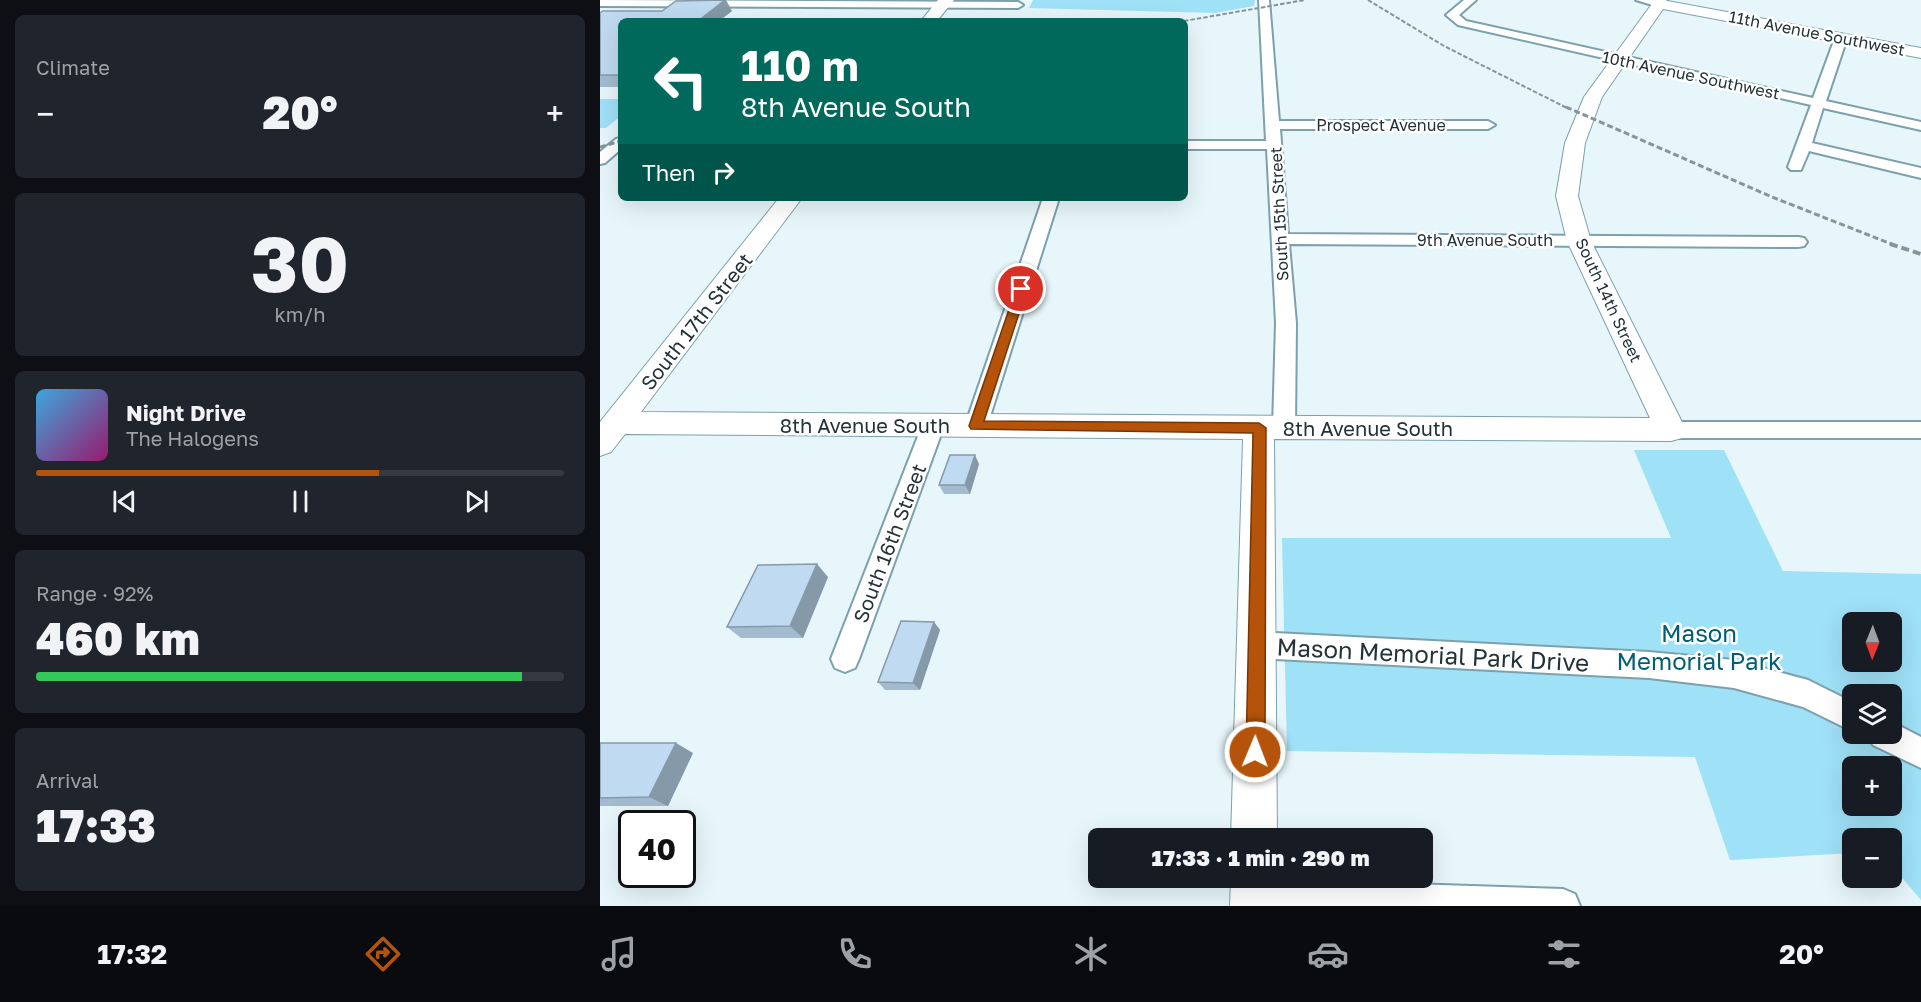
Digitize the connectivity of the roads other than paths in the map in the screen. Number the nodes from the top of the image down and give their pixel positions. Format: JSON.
{"nodes":[{"id":1,"x":1264,"y":0,"type":"edge"},
{"id":2,"x":1471,"y":0,"type":"edge"},
{"id":3,"x":1641,"y":0,"type":"edge"},
{"id":4,"x":621,"y":2,"type":"edge"},
{"id":5,"x":784,"y":2,"type":"edge"},
{"id":6,"x":944,"y":2,"type":"edge"},
{"id":7,"x":1661,"y":2,"type":"edge"},
{"id":8,"x":600,"y":3,"type":"edge"},
{"id":9,"x":1018,"y":5,"type":"dead end"},
{"id":10,"x":768,"y":15,"type":"dead end"},
{"id":11,"x":931,"y":18,"type":"edge"},
{"id":12,"x":1841,"y":38,"type":"junction"},
{"id":13,"x":1921,"y":53,"type":"edge"},
{"id":14,"x":1620,"y":60,"type":"junction"},
{"id":15,"x":1818,"y":103,"type":"junction"},
{"id":16,"x":1274,"y":125,"type":"junction"},
{"id":17,"x":1488,"y":125,"type":"dead end"},
{"id":18,"x":1921,"y":126,"type":"edge"},
{"id":19,"x":618,"y":142,"type":"edge"},
{"id":20,"x":600,"y":143,"type":"edge"},
{"id":21,"x":618,"y":145,"type":"edge"},
{"id":22,"x":1188,"y":145,"type":"edge"},
{"id":23,"x":1275,"y":145,"type":"junction"},
{"id":24,"x":1803,"y":145,"type":"junction"},
{"id":25,"x":600,"y":160,"type":"edge"},
{"id":26,"x":1796,"y":167,"type":"dead end"},
{"id":27,"x":1921,"y":173,"type":"edge"},
{"id":28,"x":789,"y":201,"type":"edge"},
{"id":29,"x":1050,"y":201,"type":"edge"},
{"id":30,"x":1281,"y":239,"type":"junction"},
{"id":31,"x":1579,"y":241,"type":"junction"},
{"id":32,"x":1798,"y":242,"type":"dead end"},
{"id":33,"x":933,"y":426,"type":"junction"},
{"id":34,"x":976,"y":426,"type":"junction"},
{"id":35,"x":1272,"y":428,"type":"junction"},
{"id":36,"x":605,"y":430,"type":"edge"},
{"id":37,"x":1671,"y":430,"type":"junction"},
{"id":38,"x":1921,"y":430,"type":"edge"},
{"id":39,"x":1256,"y":645,"type":"junction"},
{"id":40,"x":845,"y":659,"type":"dead end"},
{"id":41,"x":1842,"y":712,"type":"edge"},
{"id":42,"x":1902,"y":743,"type":"edge"},
{"id":43,"x":1921,"y":753,"type":"edge"},
{"id":44,"x":1254,"y":828,"type":"edge"},
{"id":45,"x":1254,"y":893,"type":"edge"},
{"id":46,"x":1563,"y":906,"type":"edge"}],
"edges":[{"from":1,"to":16,"type":"street","name":"South 15th Street"},
{"from":2,"to":14,"type":"street","name":"10th Avenue Southwest"},
{"from":3,"to":7,"type":"street","name":"11th Avenue Southwest"},
{"from":4,"to":5,"type":"street"},
{"from":4,"to":8,"type":"street"},
{"from":5,"to":6,"type":"street"},
{"from":5,"to":10,"type":"street"},
{"from":6,"to":9,"type":"street"},
{"from":6,"to":11,"type":"street"},
{"from":7,"to":12,"type":"street","name":"11th Avenue Southwest"},
{"from":7,"to":14,"type":"street","name":"South 14th Street"},
{"from":12,"to":13,"type":"street","name":"11th Avenue Southwest"},
{"from":12,"to":15,"type":"street"},
{"from":14,"to":15,"type":"street","name":"10th Avenue Southwest"},
{"from":14,"to":31,"type":"street","name":"South 14th Street"},
{"from":15,"to":18,"type":"street","name":"10th Avenue Southwest"},
{"from":15,"to":24,"type":"street"},
{"from":16,"to":17,"type":"street","name":"Prospect Avenue"},
{"from":16,"to":23,"type":"street","name":"South 15th Street"},
{"from":19,"to":20,"type":"street"},
{"from":21,"to":25,"type":"street"},
{"from":22,"to":23,"type":"street"},
{"from":23,"to":30,"type":"street","name":"South 15th Street"},
{"from":24,"to":26,"type":"street"},
{"from":24,"to":27,"type":"street"},
{"from":28,"to":36,"type":"street","name":"South 17th Street"},
{"from":29,"to":34,"type":"street"},
{"from":30,"to":31,"type":"street","name":"9th Avenue South"},
{"from":30,"to":35,"type":"street","name":"South 15th Street"},
{"from":31,"to":32,"type":"street","name":"9th Avenue South"},
{"from":31,"to":37,"type":"street","name":"South 14th Street"},
{"from":33,"to":34,"type":"street","name":"8th Avenue South"},
{"from":33,"to":36,"type":"street","name":"8th Avenue South"},
{"from":33,"to":40,"type":"street","name":"South 16th Street"},
{"from":34,"to":35,"type":"street","name":"8th Avenue South"},
{"from":35,"to":37,"type":"street","name":"8th Avenue South"},
{"from":35,"to":39,"type":"street","name":"South 15th Street"},
{"from":37,"to":38,"type":"street","name":"8th Avenue South"},
{"from":39,"to":41,"type":"street","name":"Mason Memorial Park Drive"},
{"from":39,"to":44,"type":"street","name":"South 15th Street"},
{"from":42,"to":43,"type":"street"},
{"from":45,"to":46,"type":"street"}]}
